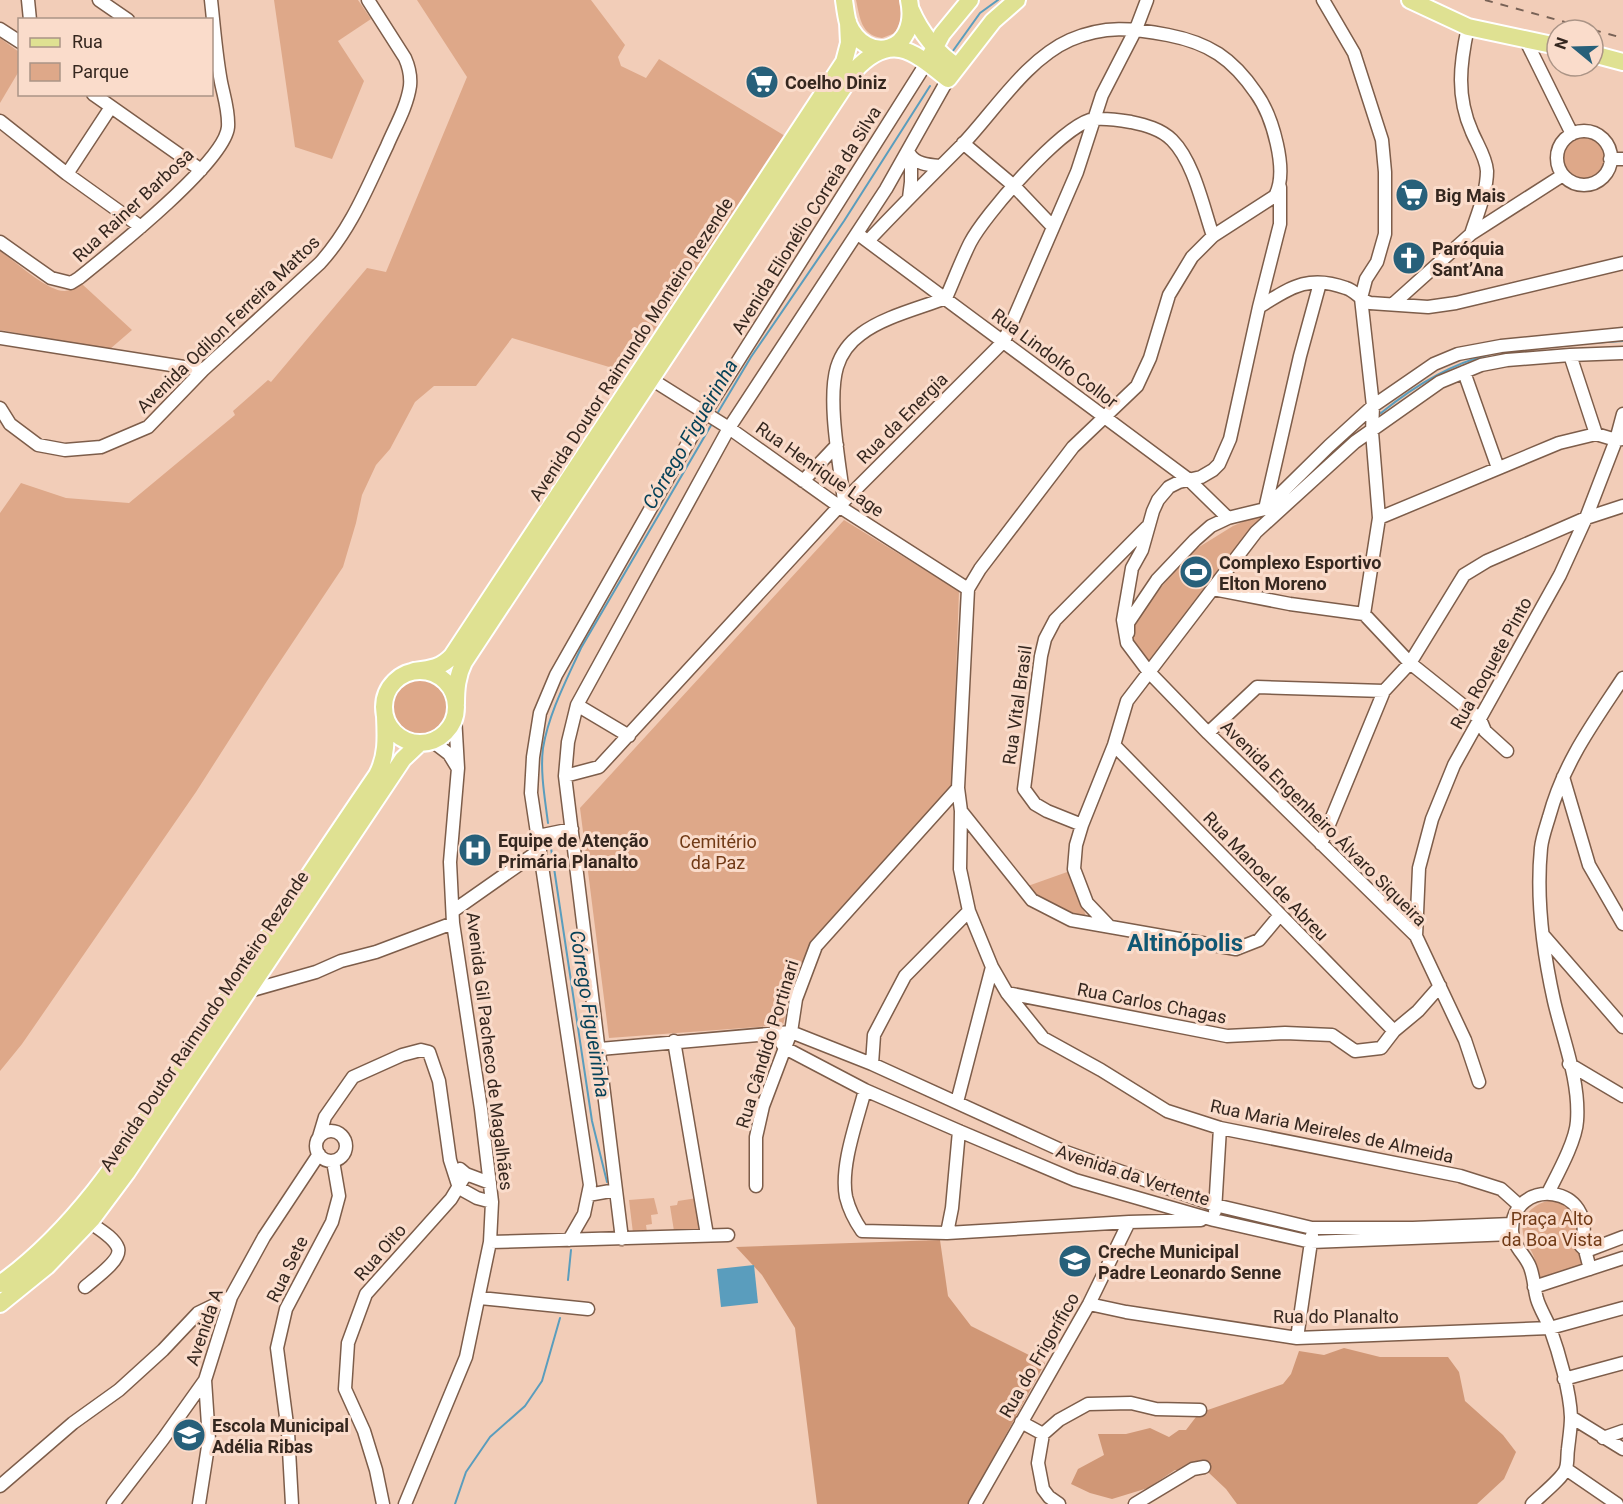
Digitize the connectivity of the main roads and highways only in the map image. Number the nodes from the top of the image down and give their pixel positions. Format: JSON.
{"nodes":[{"id":1,"x":844,"y":0,"type":"edge"},
{"id":2,"x":970,"y":0,"type":"edge"},
{"id":3,"x":1017,"y":0,"type":"edge"},
{"id":4,"x":1410,"y":0,"type":"edge"},
{"id":5,"x":909,"y":4,"type":"edge"},
{"id":6,"x":848,"y":22,"type":"junction"},
{"id":7,"x":1545,"y":44,"type":"edge"},
{"id":8,"x":935,"y":46,"type":"junction"},
{"id":9,"x":887,"y":48,"type":"junction"},
{"id":10,"x":1605,"y":57,"type":"edge"},
{"id":11,"x":927,"y":62,"type":"junction"},
{"id":12,"x":1623,"y":62,"type":"edge"},
{"id":13,"x":953,"y":73,"type":"junction"},
{"id":14,"x":414,"y":671,"type":"junction"},
{"id":15,"x":456,"y":710,"type":"junction"},
{"id":16,"x":385,"y":716,"type":"junction"},
{"id":17,"x":426,"y":742,"type":"junction"},
{"id":18,"x":0,"y":1284,"type":"edge"},
{"id":19,"x":0,"y":1304,"type":"edge"}],
"edges":[{"from":1,"to":6,"type":"main road","name":"Avenida Doutor Raimundo Monteiro Rezende"},
{"from":2,"to":8,"type":"main road"},
{"from":3,"to":13,"type":"main road"},
{"from":4,"to":7,"type":"main road"},
{"from":5,"to":8,"type":"main road"},
{"from":5,"to":9,"type":"main road","name":"Avenida Doutor Raimundo Monteiro Rezende"},
{"from":6,"to":9,"type":"main road"},
{"from":6,"to":14,"type":"main road","name":"Avenida Doutor Raimundo Monteiro Rezende"},
{"from":8,"to":11,"type":"main road"},
{"from":8,"to":13,"type":"main road"},
{"from":9,"to":11,"type":"main road"},
{"from":9,"to":15,"type":"main road","name":"Avenida Doutor Raimundo Monteiro Rezende"},
{"from":10,"to":12,"type":"main road"},
{"from":11,"to":13,"type":"main road"},
{"from":14,"to":15,"type":"main road"},
{"from":14,"to":16,"type":"main road","name":"Avenida Doutor Raimundo Monteiro Rezende"},
{"from":15,"to":17,"type":"main road","name":"Avenida Doutor Raimundo Monteiro Rezende"},
{"from":16,"to":17,"type":"main road"},
{"from":16,"to":18,"type":"main road","name":"Avenida Doutor Raimundo Monteiro Rezende"},
{"from":17,"to":19,"type":"main road","name":"Avenida Doutor Raimundo Monteiro Rezende"}]}
